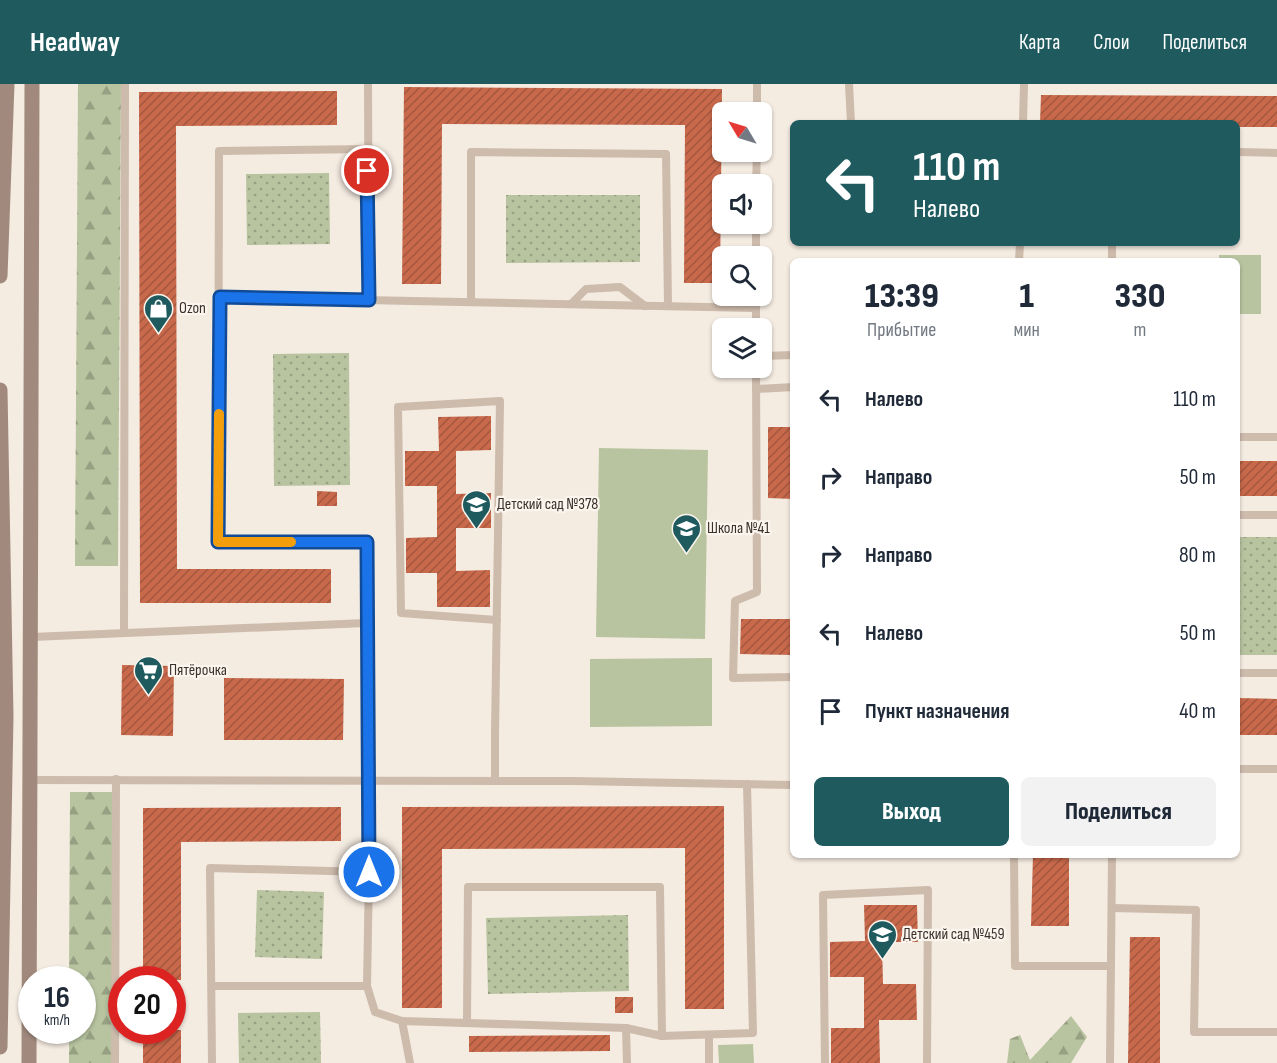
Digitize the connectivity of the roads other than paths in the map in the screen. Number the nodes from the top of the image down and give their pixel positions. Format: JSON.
{"nodes":[{"id":1,"x":7,"y":84,"type":"edge"},
{"id":2,"x":32,"y":84,"type":"edge"},
{"id":3,"x":125,"y":84,"type":"edge"},
{"id":4,"x":368,"y":84,"type":"edge"},
{"id":5,"x":757,"y":84,"type":"edge"},
{"id":6,"x":849,"y":84,"type":"edge"},
{"id":7,"x":1024,"y":84,"type":"edge"},
{"id":8,"x":757,"y":102,"type":"edge"},
{"id":9,"x":851,"y":120,"type":"edge"},
{"id":10,"x":1023,"y":120,"type":"edge"},
{"id":11,"x":367,"y":149,"type":"junction"},
{"id":12,"x":1240,"y":152,"type":"edge"},
{"id":13,"x":1277,"y":153,"type":"edge"},
{"id":14,"x":0,"y":276,"type":"edge"},
{"id":15,"x":220,"y":297,"type":"junction"},
{"id":16,"x":369,"y":300,"type":"junction"},
{"id":17,"x":471,"y":302,"type":"junction"},
{"id":18,"x":571,"y":304,"type":"junction"},
{"id":19,"x":645,"y":306,"type":"junction"},
{"id":20,"x":668,"y":306,"type":"junction"},
{"id":21,"x":756,"y":308,"type":"joint"},
{"id":22,"x":756,"y":318,"type":"edge"},
{"id":23,"x":790,"y":355,"type":"edge"},
{"id":24,"x":772,"y":356,"type":"edge"},
{"id":25,"x":756,"y":378,"type":"edge"},
{"id":26,"x":790,"y":387,"type":"edge"},
{"id":27,"x":756,"y":389,"type":"junction"},
{"id":28,"x":0,"y":390,"type":"edge"},
{"id":29,"x":1240,"y":437,"type":"edge"},
{"id":30,"x":1277,"y":437,"type":"edge"},
{"id":31,"x":1240,"y":515,"type":"edge"},
{"id":32,"x":1277,"y":515,"type":"edge"},
{"id":33,"x":497,"y":620,"type":"junction"},
{"id":34,"x":366,"y":623,"type":"junction"},
{"id":35,"x":3,"y":630,"type":"edge"},
{"id":36,"x":124,"y":632,"type":"junction"},
{"id":37,"x":32,"y":637,"type":"junction"},
{"id":38,"x":1240,"y":673,"type":"edge"},
{"id":39,"x":1277,"y":674,"type":"edge"},
{"id":40,"x":790,"y":677,"type":"edge"},
{"id":41,"x":3,"y":716,"type":"edge"},
{"id":42,"x":1240,"y":769,"type":"edge"},
{"id":43,"x":1277,"y":769,"type":"edge"},
{"id":44,"x":116,"y":779,"type":"junction"},
{"id":45,"x":31,"y":780,"type":"junction"},
{"id":46,"x":369,"y":781,"type":"junction"},
{"id":47,"x":495,"y":781,"type":"junction"},
{"id":48,"x":747,"y":784,"type":"junction"},
{"id":49,"x":790,"y":784,"type":"edge"},
{"id":50,"x":1014,"y":858,"type":"edge"},
{"id":51,"x":1112,"y":858,"type":"edge"},
{"id":52,"x":369,"y":872,"type":"junction"},
{"id":53,"x":1112,"y":908,"type":"junction"},
{"id":54,"x":1111,"y":966,"type":"junction"},
{"id":55,"x":213,"y":986,"type":"junction"},
{"id":56,"x":367,"y":986,"type":"junction"},
{"id":57,"x":402,"y":1022,"type":"junction"},
{"id":58,"x":467,"y":1022,"type":"junction"},
{"id":59,"x":1,"y":1024,"type":"edge"},
{"id":60,"x":626,"y":1028,"type":"junction"},
{"id":61,"x":1277,"y":1032,"type":"edge"},
{"id":62,"x":662,"y":1036,"type":"junction"},
{"id":63,"x":709,"y":1036,"type":"junction"},
{"id":64,"x":0,"y":1047,"type":"edge"},
{"id":65,"x":29,"y":1063,"type":"edge"},
{"id":66,"x":115,"y":1063,"type":"edge"},
{"id":67,"x":212,"y":1063,"type":"edge"},
{"id":68,"x":410,"y":1063,"type":"edge"},
{"id":69,"x":627,"y":1063,"type":"edge"},
{"id":70,"x":709,"y":1063,"type":"edge"},
{"id":71,"x":825,"y":1063,"type":"edge"},
{"id":72,"x":927,"y":1063,"type":"edge"},
{"id":73,"x":1110,"y":1063,"type":"edge"}],
"edges":[{"from":1,"to":14,"type":"main road"},
{"from":2,"to":37,"type":"main road"},
{"from":3,"to":36,"type":"lane"},
{"from":4,"to":11,"type":"lane"},
{"from":5,"to":8,"type":"lane"},
{"from":6,"to":9,"type":"lane"},
{"from":7,"to":10,"type":"lane"},
{"from":11,"to":15,"type":"lane"},
{"from":11,"to":16,"type":"lane"},
{"from":12,"to":13,"type":"lane"},
{"from":15,"to":16,"type":"lane"},
{"from":15,"to":34,"type":"lane"},
{"from":16,"to":17,"type":"lane"},
{"from":17,"to":18,"type":"lane"},
{"from":17,"to":20,"type":"lane"},
{"from":18,"to":19,"type":"lane"},
{"from":18,"to":19,"type":"lane"},
{"from":19,"to":20,"type":"lane"},
{"from":20,"to":21,"type":"lane"},
{"from":21,"to":22,"type":"lane"},
{"from":23,"to":24,"type":"lane"},
{"from":25,"to":27,"type":"lane"},
{"from":26,"to":27,"type":"lane"},
{"from":27,"to":40,"type":"lane"},
{"from":28,"to":35,"type":"main road"},
{"from":29,"to":30,"type":"lane"},
{"from":31,"to":32,"type":"lane"},
{"from":33,"to":33,"type":"lane"},
{"from":33,"to":47,"type":"lane"},
{"from":34,"to":36,"type":"lane"},
{"from":34,"to":46,"type":"lane"},
{"from":35,"to":41,"type":"main road"},
{"from":36,"to":37,"type":"lane"},
{"from":37,"to":45,"type":"main road"},
{"from":38,"to":39,"type":"lane"},
{"from":41,"to":59,"type":"main road"},
{"from":42,"to":43,"type":"lane"},
{"from":44,"to":45,"type":"lane"},
{"from":44,"to":46,"type":"lane"},
{"from":44,"to":66,"type":"lane"},
{"from":45,"to":65,"type":"main road"},
{"from":46,"to":47,"type":"lane"},
{"from":46,"to":52,"type":"lane"},
{"from":47,"to":48,"type":"lane"},
{"from":48,"to":49,"type":"lane"},
{"from":48,"to":63,"type":"lane"},
{"from":50,"to":54,"type":"lane"},
{"from":51,"to":53,"type":"lane"},
{"from":52,"to":55,"type":"lane"},
{"from":52,"to":56,"type":"lane"},
{"from":53,"to":54,"type":"lane"},
{"from":53,"to":61,"type":"lane"},
{"from":54,"to":73,"type":"lane"},
{"from":55,"to":56,"type":"lane"},
{"from":55,"to":67,"type":"lane"},
{"from":56,"to":57,"type":"lane"},
{"from":57,"to":58,"type":"lane"},
{"from":57,"to":68,"type":"lane"},
{"from":58,"to":60,"type":"lane"},
{"from":58,"to":62,"type":"lane"},
{"from":59,"to":64,"type":"main road"},
{"from":60,"to":62,"type":"lane"},
{"from":60,"to":69,"type":"lane"},
{"from":62,"to":63,"type":"lane"},
{"from":63,"to":70,"type":"lane"},
{"from":71,"to":72,"type":"lane"}]}
